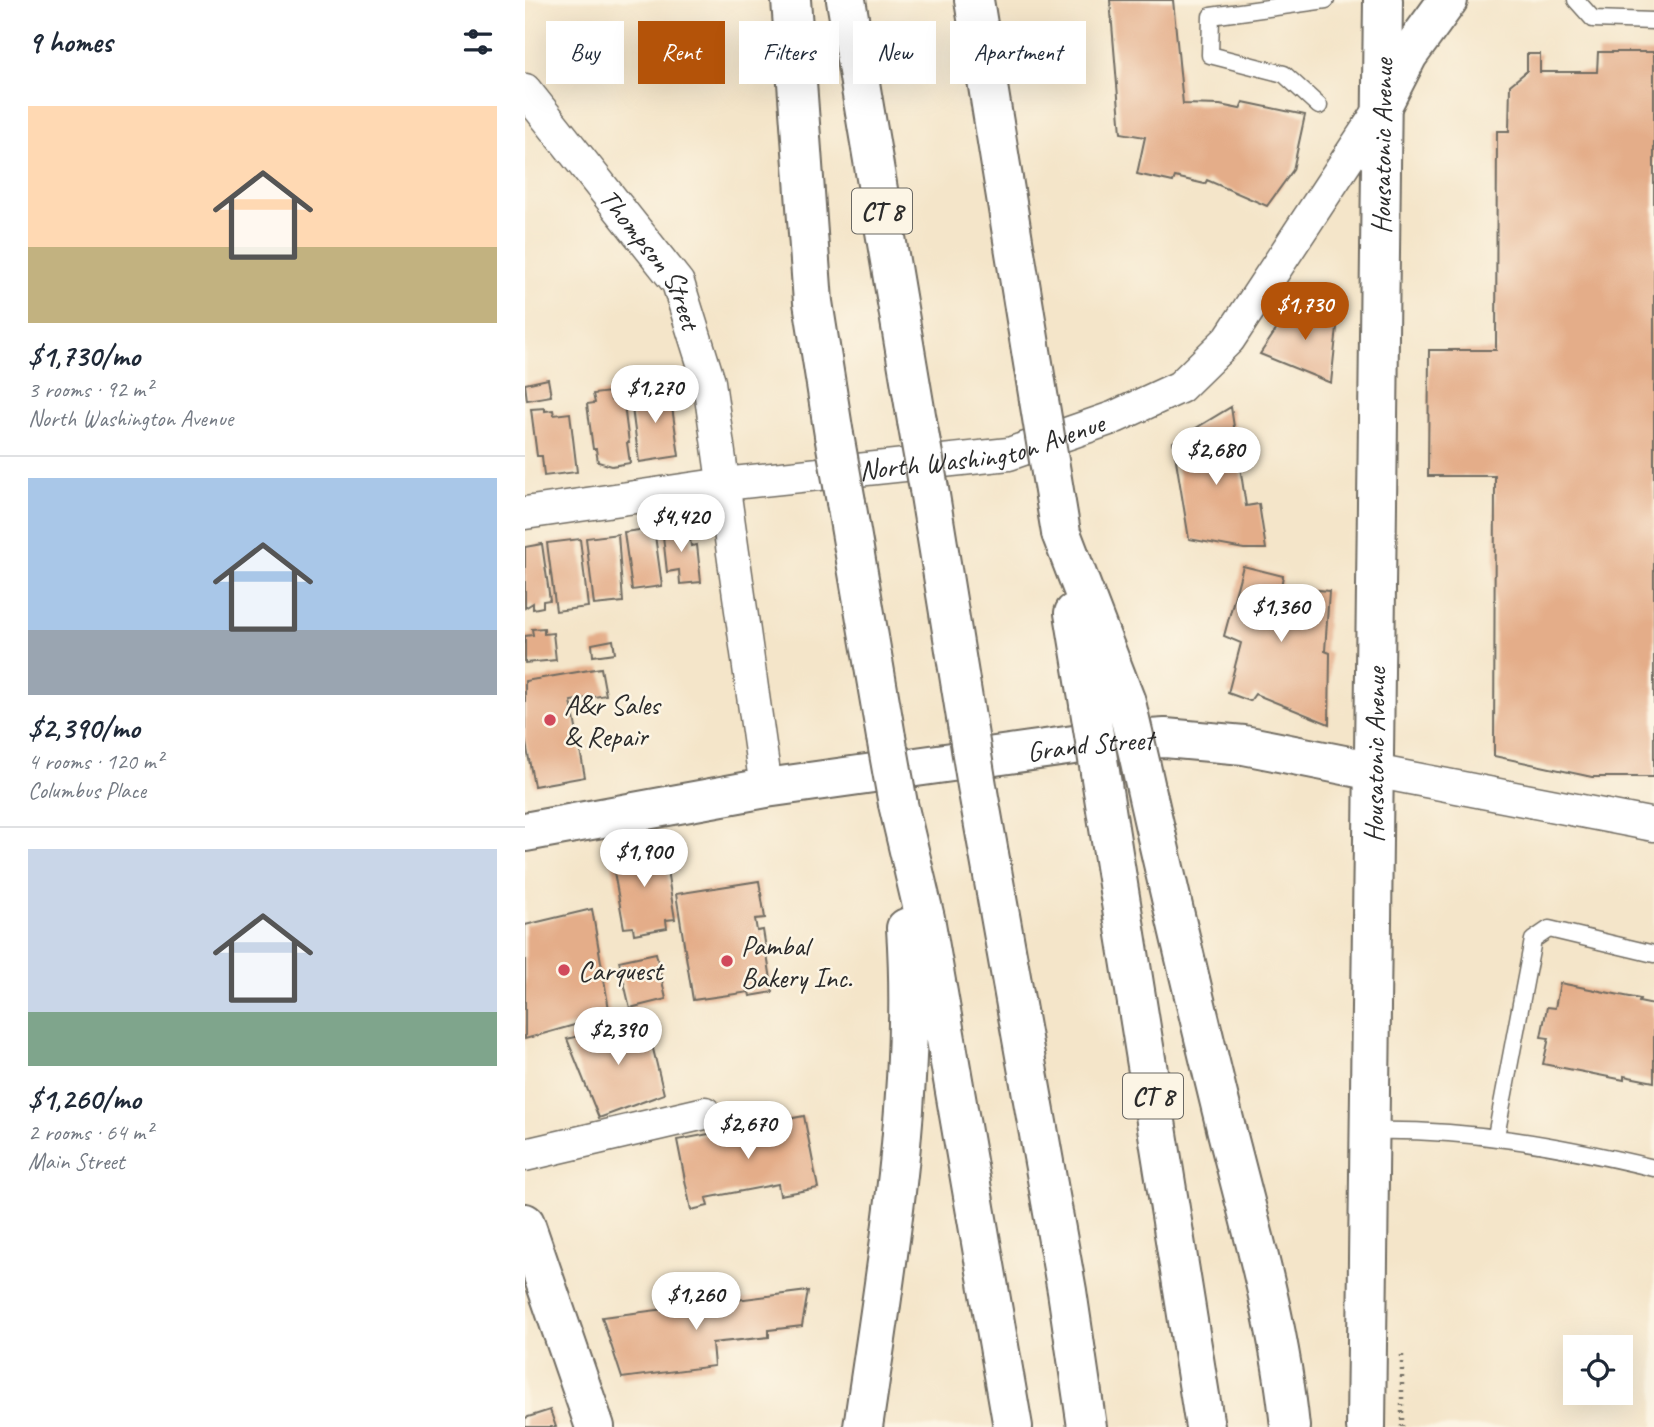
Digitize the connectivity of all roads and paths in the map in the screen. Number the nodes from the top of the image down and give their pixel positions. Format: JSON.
{"nodes":[{"id":1,"x":791,"y":0,"type":"edge"},
{"id":2,"x":846,"y":0,"type":"edge"},
{"id":3,"x":974,"y":0,"type":"edge"},
{"id":4,"x":1326,"y":0,"type":"edge"},
{"id":5,"x":1383,"y":0,"type":"edge"},
{"id":6,"x":1448,"y":0,"type":"edge"},
{"id":7,"x":1576,"y":0,"type":"edge"},
{"id":8,"x":1654,"y":21,"type":"edge"},
{"id":9,"x":525,"y":90,"type":"edge"},
{"id":10,"x":1319,"y":106,"type":"dead end"},
{"id":11,"x":1382,"y":107,"type":"junction"},
{"id":12,"x":724,"y":484,"type":"junction"},
{"id":13,"x":525,"y":513,"type":"edge"},
{"id":14,"x":1108,"y":703,"type":"junction"},
{"id":15,"x":1374,"y":771,"type":"junction"},
{"id":16,"x":766,"y":788,"type":"junction"},
{"id":17,"x":898,"y":804,"type":"junction"},
{"id":18,"x":1654,"y":825,"type":"edge"},
{"id":19,"x":525,"y":832,"type":"edge"},
{"id":20,"x":1654,"y":954,"type":"edge"},
{"id":21,"x":705,"y":1113,"type":"dead end"},
{"id":22,"x":1370,"y":1131,"type":"junction"},
{"id":23,"x":1496,"y":1136,"type":"junction"},
{"id":24,"x":525,"y":1155,"type":"edge"},
{"id":25,"x":1654,"y":1168,"type":"edge"},
{"id":26,"x":525,"y":1223,"type":"edge"},
{"id":27,"x":595,"y":1427,"type":"edge"},
{"id":28,"x":863,"y":1427,"type":"edge"},
{"id":29,"x":1013,"y":1427,"type":"edge"},
{"id":30,"x":1087,"y":1427,"type":"edge"},
{"id":31,"x":1205,"y":1427,"type":"edge"},
{"id":32,"x":1290,"y":1427,"type":"edge"},
{"id":33,"x":1366,"y":1427,"type":"edge"}],
"edges":[{"from":1,"to":17,"type":"main road","bridge":true},
{"from":2,"to":30,"type":"main road","number":"CT 8","bridge":true},
{"from":3,"to":14,"type":"main road","number":"CT 8","bridge":true},
{"from":4,"to":10,"type":"lane"},
{"from":5,"to":11,"type":"main road","name":"Housatonic Avenue"},
{"from":6,"to":11,"type":"main road","name":"North Washington Avenue"},
{"from":7,"to":8,"type":"lane"},
{"from":9,"to":12,"type":"street","name":"Thompson Street"},
{"from":11,"to":12,"type":"street","name":"North Washington Avenue"},
{"from":11,"to":15,"type":"main road","name":"Housatonic Avenue"},
{"from":12,"to":13,"type":"street","name":"North Washington Avenue"},
{"from":12,"to":16,"type":"street","name":"Thompson Street"},
{"from":14,"to":31,"type":"main road","number":"CT 8","bridge":true},
{"from":14,"to":32,"type":"main road","bridge":true},
{"from":15,"to":16,"type":"main road","name":"Grand Street"},
{"from":15,"to":18,"type":"street","name":"Grand Street"},
{"from":15,"to":22,"type":"main road","name":"Housatonic Avenue"},
{"from":16,"to":19,"type":"main road","name":"Grand Street"},
{"from":17,"to":28,"type":"main road"},
{"from":17,"to":29,"type":"main road"},
{"from":20,"to":23,"type":"lane"},
{"from":21,"to":24,"type":"street"},
{"from":22,"to":23,"type":"lane"},
{"from":22,"to":33,"type":"main road","name":"Housatonic Avenue"},
{"from":23,"to":25,"type":"lane"},
{"from":26,"to":27,"type":"main road"}]}
